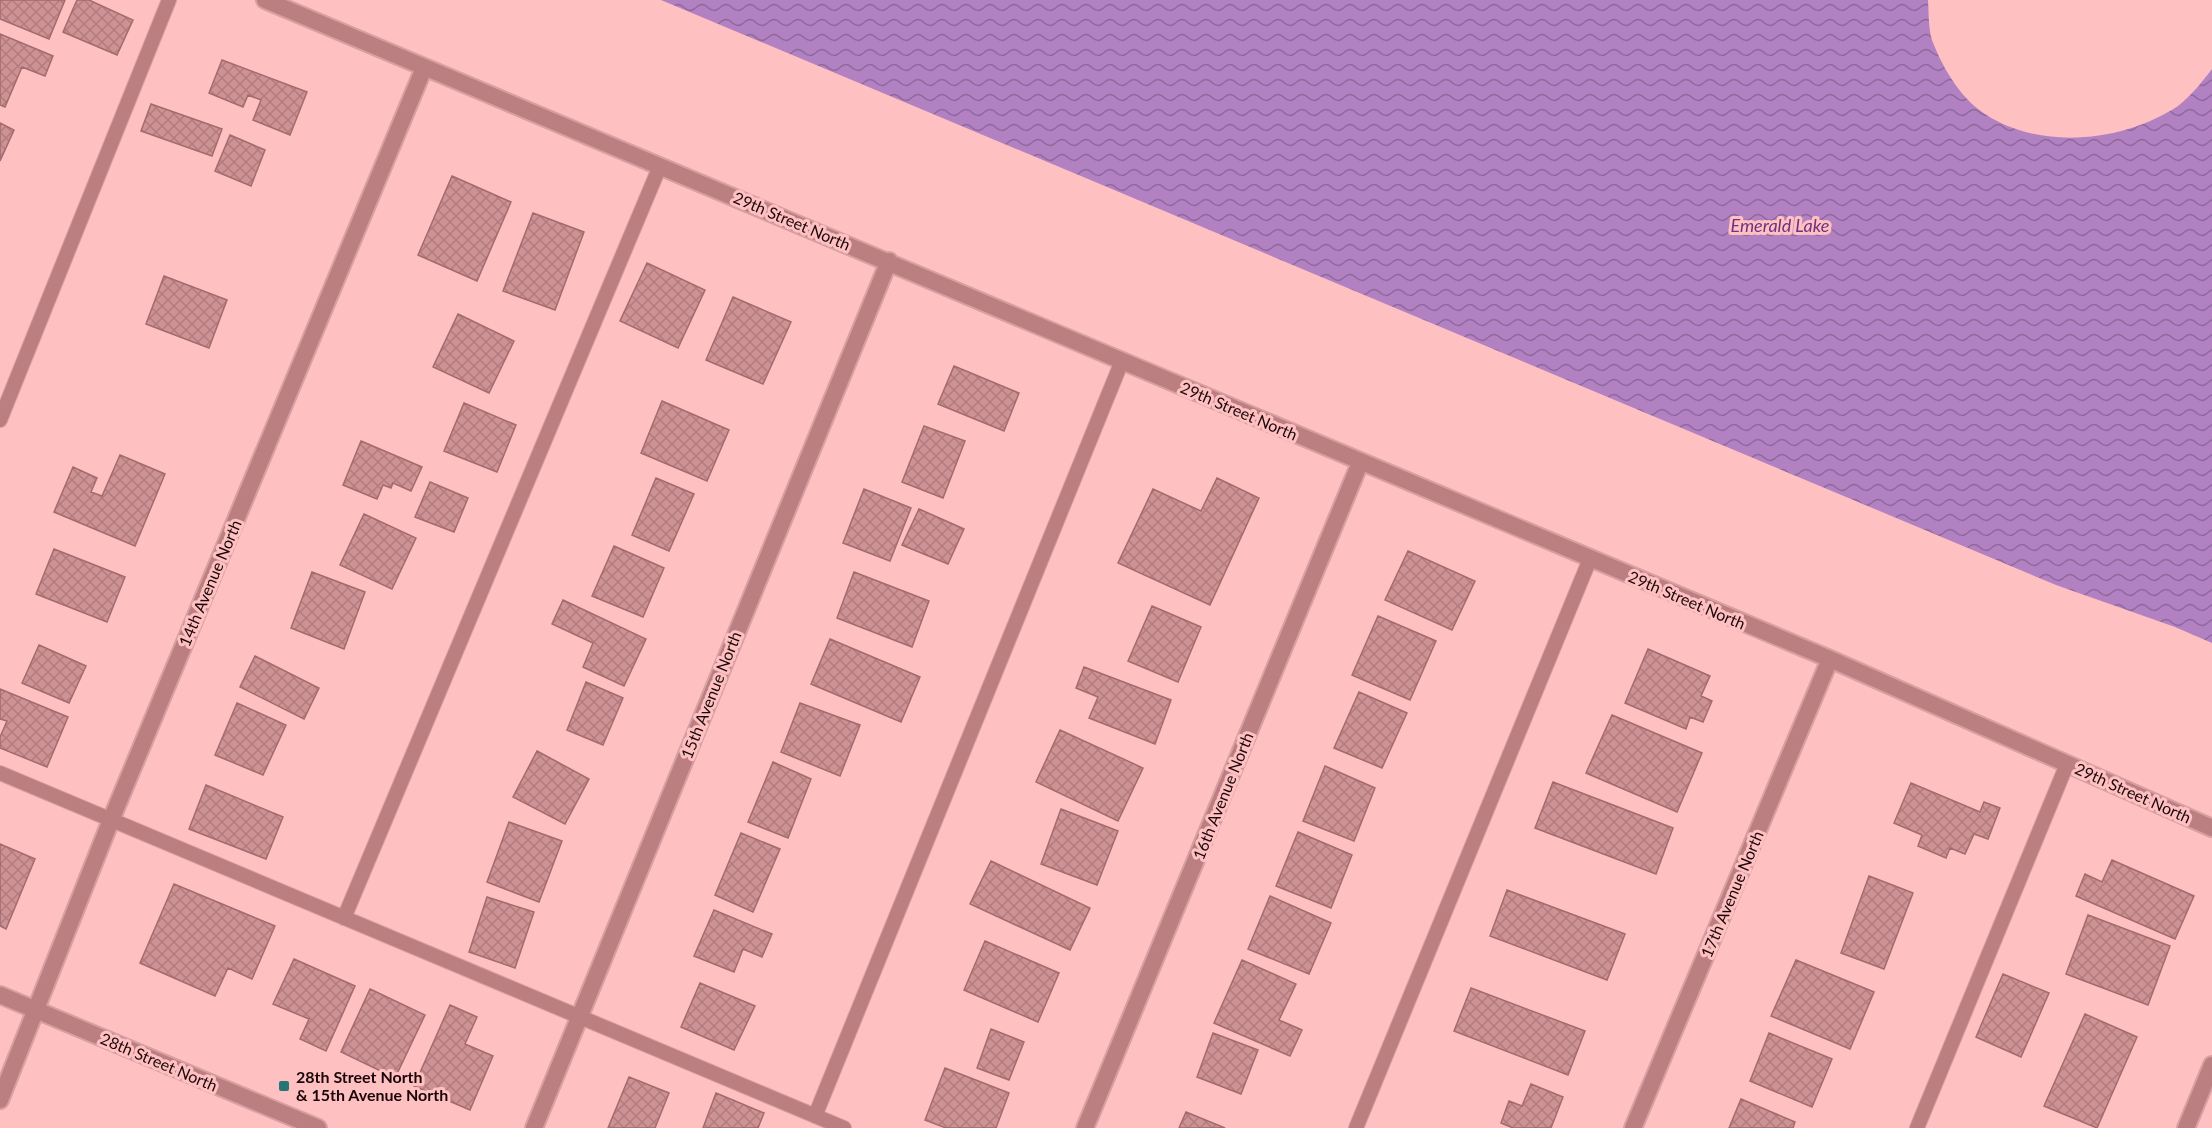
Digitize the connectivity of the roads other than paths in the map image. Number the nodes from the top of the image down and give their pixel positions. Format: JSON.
{"nodes":[{"id":1,"x":169,"y":0,"type":"edge"},
{"id":2,"x":265,"y":0,"type":"edge"},
{"id":3,"x":424,"y":68,"type":"junction"},
{"id":4,"x":660,"y":166,"type":"junction"},
{"id":5,"x":889,"y":261,"type":"junction"},
{"id":6,"x":1122,"y":361,"type":"junction"},
{"id":7,"x":0,"y":420,"type":"edge"},
{"id":8,"x":1360,"y":463,"type":"junction"},
{"id":9,"x":1590,"y":559,"type":"junction"},
{"id":10,"x":1830,"y":659,"type":"junction"},
{"id":11,"x":2067,"y":764,"type":"junction"},
{"id":12,"x":0,"y":774,"type":"edge"},
{"id":13,"x":111,"y":820,"type":"junction"},
{"id":14,"x":2212,"y":828,"type":"edge"},
{"id":15,"x":344,"y":918,"type":"junction"},
{"id":16,"x":0,"y":995,"type":"edge"},
{"id":17,"x":36,"y":1010,"type":"junction"},
{"id":18,"x":579,"y":1017,"type":"junction"},
{"id":19,"x":2212,"y":1065,"type":"edge"},
{"id":20,"x":0,"y":1100,"type":"edge"},
{"id":21,"x":815,"y":1116,"type":"junction"},
{"id":22,"x":318,"y":1128,"type":"edge"},
{"id":23,"x":534,"y":1128,"type":"edge"},
{"id":24,"x":844,"y":1128,"type":"edge"},
{"id":25,"x":1085,"y":1128,"type":"edge"},
{"id":26,"x":1356,"y":1128,"type":"edge"},
{"id":27,"x":1633,"y":1128,"type":"edge"},
{"id":28,"x":1917,"y":1128,"type":"edge"},
{"id":29,"x":2186,"y":1128,"type":"edge"}],
"edges":[{"from":1,"to":7,"type":"lane"},
{"from":2,"to":3,"type":"street","name":"29th Street North"},
{"from":3,"to":4,"type":"street","name":"29th Street North"},
{"from":3,"to":13,"type":"street","name":"14th Avenue North"},
{"from":4,"to":5,"type":"street","name":"29th Street North"},
{"from":4,"to":15,"type":"lane"},
{"from":5,"to":6,"type":"street","name":"29th Street North"},
{"from":5,"to":18,"type":"street","name":"15th Avenue North"},
{"from":6,"to":8,"type":"street","name":"29th Street North"},
{"from":6,"to":21,"type":"lane"},
{"from":8,"to":9,"type":"street","name":"29th Street North"},
{"from":8,"to":25,"type":"street","name":"16th Avenue North"},
{"from":9,"to":10,"type":"street","name":"29th Street North"},
{"from":9,"to":26,"type":"lane"},
{"from":10,"to":11,"type":"street","name":"29th Street North"},
{"from":10,"to":27,"type":"street","name":"17th Avenue North"},
{"from":11,"to":14,"type":"street","name":"29th Street North"},
{"from":11,"to":28,"type":"lane"},
{"from":12,"to":13,"type":"lane"},
{"from":13,"to":15,"type":"lane"},
{"from":13,"to":17,"type":"street","name":"14th Avenue North"},
{"from":15,"to":18,"type":"lane"},
{"from":16,"to":17,"type":"street","name":"28th Street North"},
{"from":17,"to":20,"type":"street","name":"14th Avenue North"},
{"from":17,"to":22,"type":"street","name":"28th Street North"},
{"from":18,"to":21,"type":"lane"},
{"from":18,"to":23,"type":"street","name":"15th Avenue North"},
{"from":19,"to":29,"type":"street"},
{"from":21,"to":24,"type":"lane"}]}
